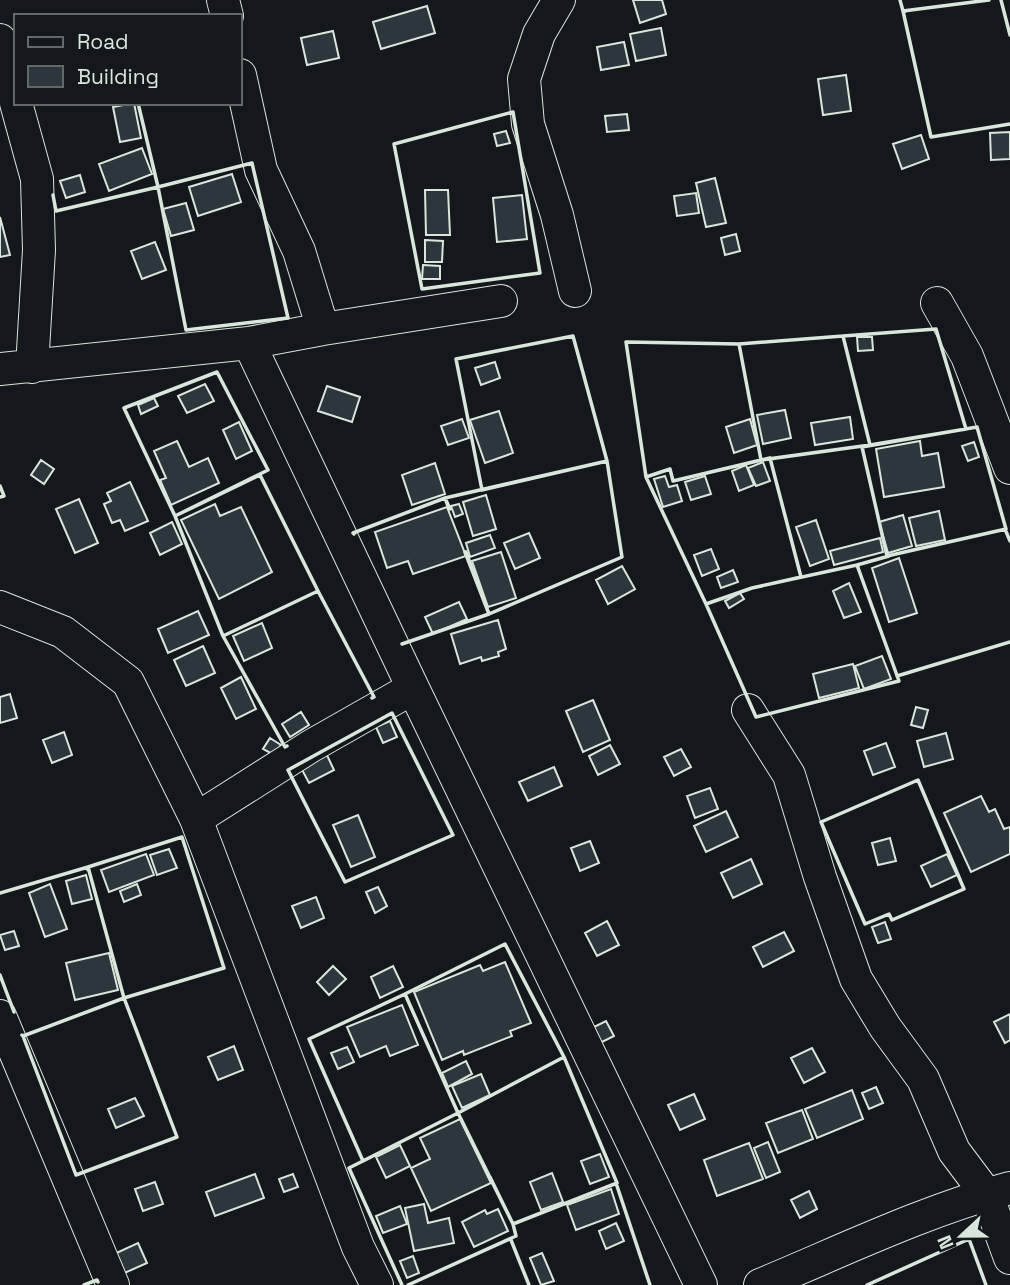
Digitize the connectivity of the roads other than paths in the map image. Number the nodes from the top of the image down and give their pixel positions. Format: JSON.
{"nodes":[{"id":1,"x":559,"y":0,"type":"edge"},
{"id":2,"x":0,"y":40,"type":"edge"},
{"id":3,"x":242,"y":84,"type":"edge"},
{"id":4,"x":14,"y":94,"type":"edge"},
{"id":5,"x":17,"y":105,"type":"edge"},
{"id":6,"x":575,"y":291,"type":"dead end"},
{"id":7,"x":501,"y":301,"type":"dead end"},
{"id":8,"x":937,"y":303,"type":"dead end"},
{"id":9,"x":323,"y":329,"type":"junction"},
{"id":10,"x":249,"y":344,"type":"junction"},
{"id":11,"x":32,"y":367,"type":"junction"},
{"id":12,"x":0,"y":369,"type":"edge"},
{"id":13,"x":1010,"y":468,"type":"edge"},
{"id":14,"x":0,"y":607,"type":"edge"},
{"id":15,"x":413,"y":688,"type":"junction"},
{"id":16,"x":748,"y":710,"type":"dead end"},
{"id":17,"x":196,"y":819,"type":"junction"},
{"id":18,"x":0,"y":1016,"type":"edge"},
{"id":19,"x":998,"y":1191,"type":"edge"},
{"id":20,"x":1010,"y":1258,"type":"edge"},
{"id":21,"x":113,"y":1285,"type":"edge"},
{"id":22,"x":377,"y":1285,"type":"edge"},
{"id":23,"x":701,"y":1285,"type":"edge"},
{"id":24,"x":760,"y":1285,"type":"edge"}],
"edges":[{"from":1,"to":6,"type":"street"},
{"from":2,"to":4,"type":"street"},
{"from":3,"to":9,"type":"street"},
{"from":5,"to":11,"type":"street"},
{"from":7,"to":9,"type":"street"},
{"from":8,"to":13,"type":"street"},
{"from":9,"to":10,"type":"street"},
{"from":10,"to":11,"type":"street"},
{"from":10,"to":15,"type":"street"},
{"from":11,"to":12,"type":"street"},
{"from":14,"to":17,"type":"street"},
{"from":15,"to":17,"type":"street"},
{"from":15,"to":23,"type":"street"},
{"from":16,"to":19,"type":"street"},
{"from":17,"to":22,"type":"street"},
{"from":18,"to":21,"type":"street"},
{"from":19,"to":20,"type":"street"},
{"from":19,"to":24,"type":"street"}]}
